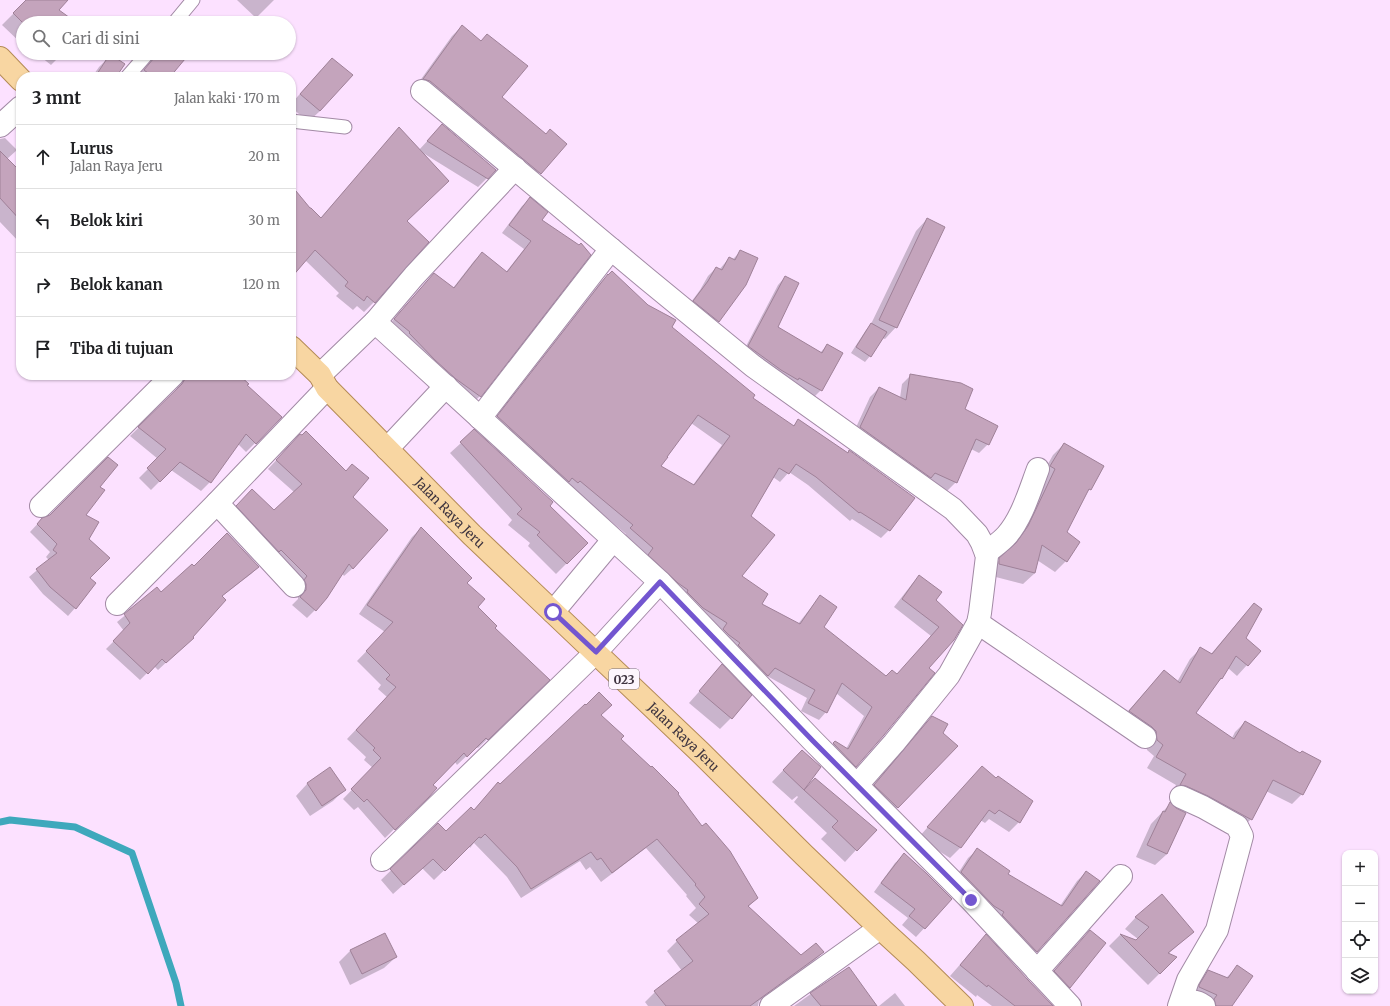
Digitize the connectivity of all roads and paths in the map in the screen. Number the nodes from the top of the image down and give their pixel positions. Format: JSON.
{"nodes":[{"id":1,"x":193,"y":0,"type":"edge"},
{"id":2,"x":180,"y":16,"type":"edge"},
{"id":3,"x":0,"y":58,"type":"edge"},
{"id":4,"x":142,"y":60,"type":"edge"},
{"id":5,"x":131,"y":72,"type":"edge"},
{"id":6,"x":16,"y":75,"type":"edge"},
{"id":7,"x":422,"y":91,"type":"dead end"},
{"id":8,"x":16,"y":112,"type":"edge"},
{"id":9,"x":296,"y":122,"type":"edge"},
{"id":10,"x":0,"y":126,"type":"edge"},
{"id":11,"x":345,"y":127,"type":"dead end"},
{"id":12,"x":515,"y":168,"type":"junction"},
{"id":13,"x":611,"y":249,"type":"junction"},
{"id":14,"x":375,"y":322,"type":"junction"},
{"id":15,"x":296,"y":352,"type":"edge"},
{"id":16,"x":167,"y":380,"type":"edge"},
{"id":17,"x":324,"y":382,"type":"junction"},
{"id":18,"x":446,"y":386,"type":"junction"},
{"id":19,"x":480,"y":418,"type":"junction"},
{"id":20,"x":387,"y":449,"type":"junction"},
{"id":21,"x":1038,"y":469,"type":"dead end"},
{"id":22,"x":217,"y":503,"type":"junction"},
{"id":23,"x":41,"y":506,"type":"dead end"},
{"id":24,"x":613,"y":540,"type":"junction"},
{"id":25,"x":986,"y":553,"type":"junction"},
{"id":26,"x":660,"y":582,"type":"junction"},
{"id":27,"x":294,"y":586,"type":"dead end"},
{"id":28,"x":117,"y":604,"type":"dead end"},
{"id":29,"x":553,"y":612,"type":"junction"},
{"id":30,"x":978,"y":623,"type":"junction"},
{"id":31,"x":596,"y":652,"type":"junction"},
{"id":32,"x":1145,"y":737,"type":"dead end"},
{"id":33,"x":857,"y":785,"type":"junction"},
{"id":34,"x":1181,"y":797,"type":"dead end"},
{"id":35,"x":382,"y":860,"type":"dead end"},
{"id":36,"x":1121,"y":876,"type":"dead end"},
{"id":37,"x":880,"y":928,"type":"junction"},
{"id":38,"x":1037,"y":971,"type":"junction"},
{"id":39,"x":771,"y":1006,"type":"edge"},
{"id":40,"x":962,"y":1006,"type":"edge"},
{"id":41,"x":1070,"y":1006,"type":"edge"},
{"id":42,"x":1179,"y":1006,"type":"edge"},
{"id":43,"x":1204,"y":1006,"type":"edge"}],
"edges":[{"from":1,"to":2,"type":"lane"},
{"from":3,"to":6,"type":"main road"},
{"from":4,"to":5,"type":"lane"},
{"from":7,"to":12,"type":"street"},
{"from":8,"to":10,"type":"street"},
{"from":9,"to":11,"type":"lane"},
{"from":12,"to":13,"type":"street"},
{"from":12,"to":14,"type":"street"},
{"from":13,"to":19,"type":"street"},
{"from":13,"to":25,"type":"street"},
{"from":14,"to":17,"type":"street"},
{"from":14,"to":18,"type":"street"},
{"from":15,"to":17,"type":"main road","name":"Jalan Raya Jeru","number":"023"},
{"from":16,"to":23,"type":"street"},
{"from":17,"to":20,"type":"main road","name":"Jalan Raya Jeru","number":"023"},
{"from":17,"to":22,"type":"street"},
{"from":18,"to":19,"type":"street"},
{"from":18,"to":20,"type":"street"},
{"from":19,"to":24,"type":"street"},
{"from":20,"to":29,"type":"main road","name":"Jalan Raya Jeru","number":"023"},
{"from":21,"to":25,"type":"street"},
{"from":22,"to":27,"type":"street"},
{"from":22,"to":28,"type":"street"},
{"from":24,"to":26,"type":"street"},
{"from":24,"to":29,"type":"street"},
{"from":25,"to":30,"type":"street"},
{"from":26,"to":31,"type":"street"},
{"from":26,"to":33,"type":"street"},
{"from":29,"to":31,"type":"main road","name":"Jalan Raya Jeru","number":"023"},
{"from":30,"to":32,"type":"street"},
{"from":30,"to":33,"type":"street"},
{"from":31,"to":35,"type":"street"},
{"from":31,"to":37,"type":"main road","name":"Jalan Raya Jeru","number":"023"},
{"from":33,"to":38,"type":"street"},
{"from":34,"to":42,"type":"street"},
{"from":36,"to":38,"type":"street"},
{"from":37,"to":39,"type":"street"},
{"from":37,"to":40,"type":"main road","name":"Jalan Raya Jeru","number":"023"},
{"from":38,"to":41,"type":"street"},
{"from":42,"to":43,"type":"street"}]}
